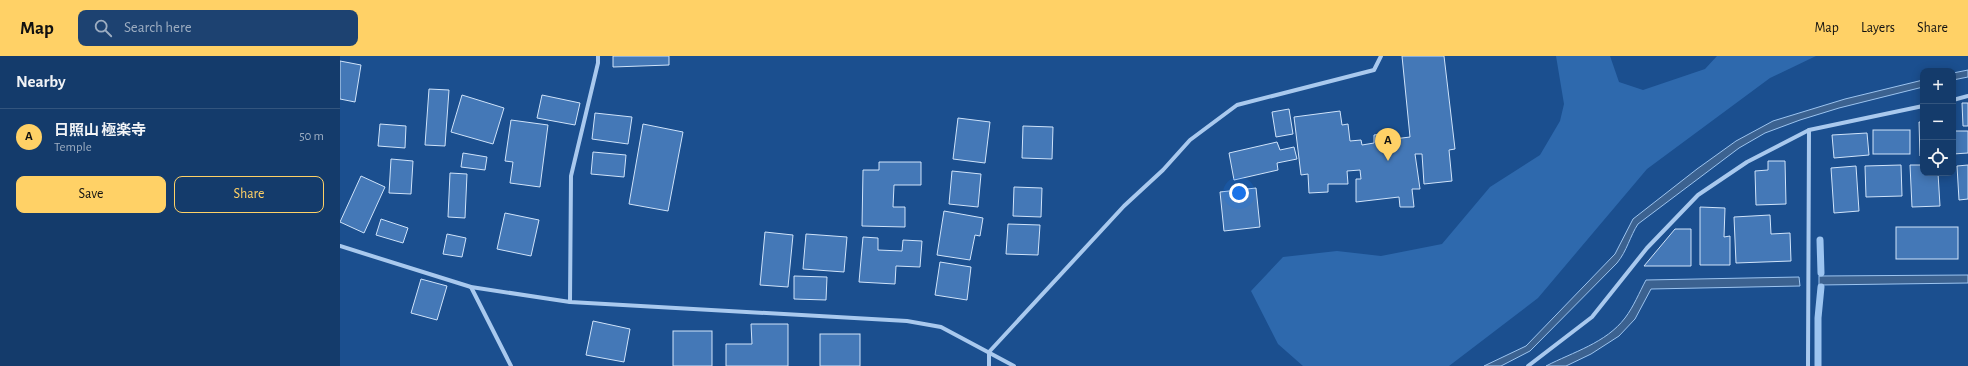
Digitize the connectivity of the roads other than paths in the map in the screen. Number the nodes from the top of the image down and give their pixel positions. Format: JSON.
{"nodes":[{"id":1,"x":598,"y":56,"type":"edge"},
{"id":2,"x":1381,"y":56,"type":"edge"},
{"id":3,"x":1968,"y":96,"type":"edge"},
{"id":4,"x":1956,"y":99,"type":"edge"},
{"id":5,"x":1920,"y":107,"type":"edge"},
{"id":6,"x":1809,"y":130,"type":"junction"},
{"id":7,"x":340,"y":246,"type":"edge"},
{"id":8,"x":471,"y":287,"type":"junction"},
{"id":9,"x":570,"y":302,"type":"junction"},
{"id":10,"x":989,"y":352,"type":"junction"},
{"id":11,"x":511,"y":366,"type":"edge"},
{"id":12,"x":989,"y":366,"type":"edge"},
{"id":13,"x":1014,"y":366,"type":"edge"},
{"id":14,"x":1528,"y":366,"type":"edge"},
{"id":15,"x":1808,"y":366,"type":"edge"}],
"edges":[{"from":1,"to":9,"type":"street"},
{"from":2,"to":10,"type":"street"},
{"from":3,"to":4,"type":"street"},
{"from":5,"to":6,"type":"street"},
{"from":6,"to":14,"type":"street"},
{"from":6,"to":15,"type":"street"},
{"from":7,"to":8,"type":"street"},
{"from":8,"to":9,"type":"street"},
{"from":8,"to":11,"type":"street"},
{"from":9,"to":10,"type":"street"},
{"from":10,"to":12,"type":"street"},
{"from":10,"to":13,"type":"street"}]}
